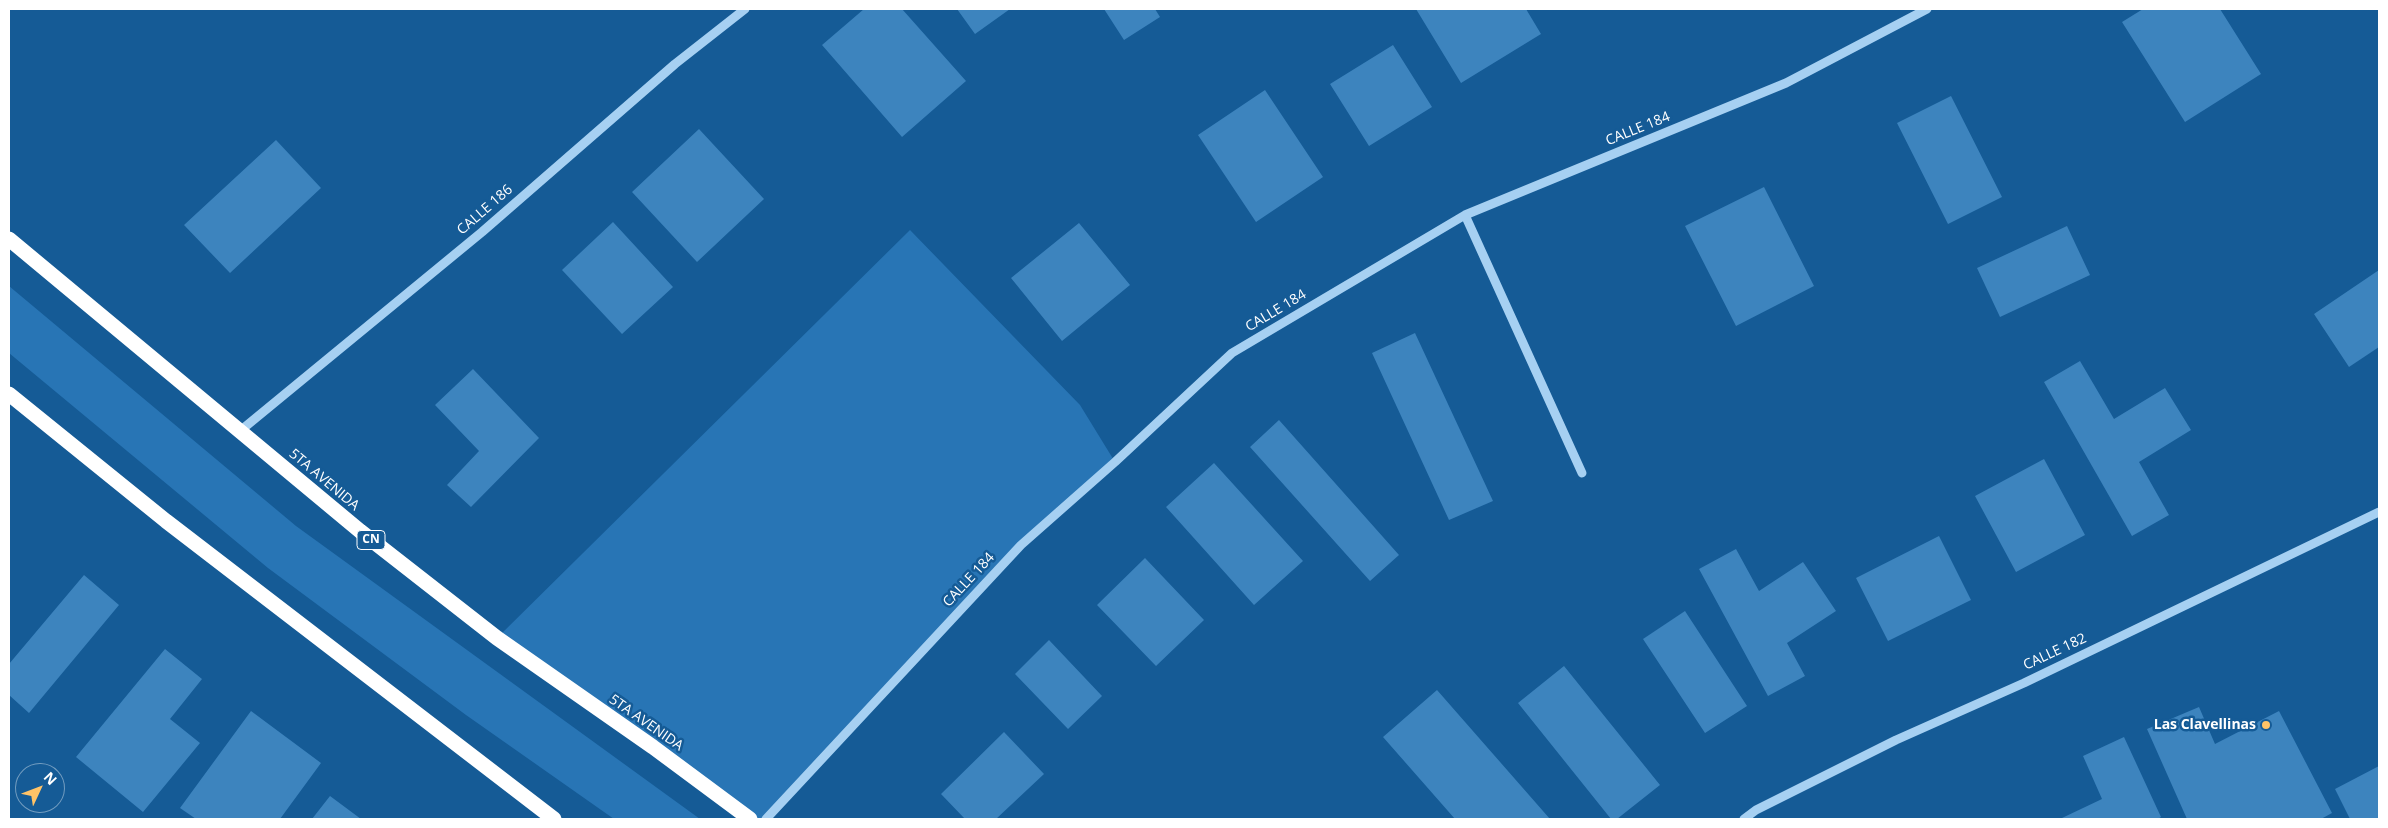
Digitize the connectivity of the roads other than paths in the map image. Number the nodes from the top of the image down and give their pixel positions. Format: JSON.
{"nodes":[{"id":1,"x":745,"y":9,"type":"edge"},
{"id":2,"x":1927,"y":9,"type":"edge"},
{"id":3,"x":1465,"y":215,"type":"junction"},
{"id":4,"x":9,"y":239,"type":"edge"},
{"id":5,"x":9,"y":394,"type":"edge"},
{"id":6,"x":240,"y":431,"type":"junction"},
{"id":7,"x":1582,"y":473,"type":"dead end"},
{"id":8,"x":2379,"y":512,"type":"edge"},
{"id":9,"x":554,"y":819,"type":"edge"},
{"id":10,"x":750,"y":819,"type":"edge"},
{"id":11,"x":766,"y":819,"type":"edge"},
{"id":12,"x":1744,"y":819,"type":"edge"}],
"edges":[{"from":1,"to":6,"type":"street","name":"CALLE 186"},
{"from":2,"to":3,"type":"street","name":"CALLE 184"},
{"from":3,"to":7,"type":"street"},
{"from":3,"to":11,"type":"street","name":"CALLE 184"},
{"from":4,"to":6,"type":"highway","name":"5TA AVENIDA","number":"CN"},
{"from":5,"to":9,"type":"highway"},
{"from":6,"to":10,"type":"highway","name":"5TA AVENIDA","number":"CN"},
{"from":8,"to":12,"type":"street","name":"CALLE 182"}]}
